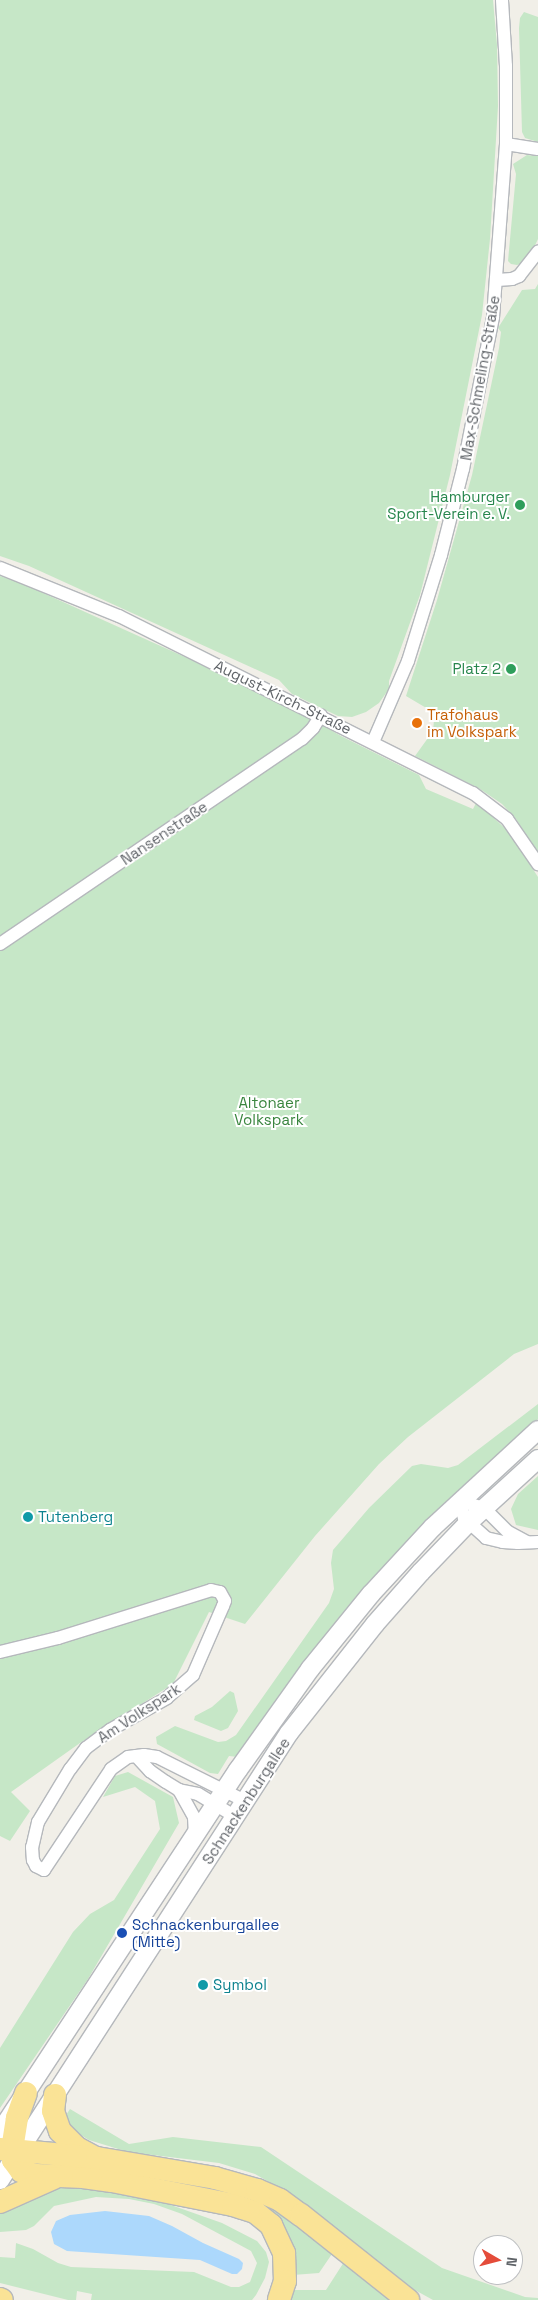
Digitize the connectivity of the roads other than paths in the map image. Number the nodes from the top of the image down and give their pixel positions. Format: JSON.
{"nodes":[{"id":1,"x":502,"y":0,"type":"edge"},
{"id":2,"x":506,"y":144,"type":"junction"},
{"id":3,"x":538,"y":149,"type":"edge"},
{"id":4,"x":538,"y":252,"type":"edge"},
{"id":5,"x":497,"y":280,"type":"junction"},
{"id":6,"x":0,"y":568,"type":"edge"},
{"id":7,"x":321,"y":715,"type":"junction"},
{"id":8,"x":373,"y":742,"type":"junction"},
{"id":9,"x":538,"y":864,"type":"edge"},
{"id":10,"x":0,"y":944,"type":"edge"},
{"id":11,"x":538,"y":1430,"type":"edge"},
{"id":12,"x":538,"y":1459,"type":"edge"},
{"id":13,"x":460,"y":1500,"type":"junction"},
{"id":14,"x":484,"y":1508,"type":"junction"},
{"id":15,"x":468,"y":1523,"type":"junction"},
{"id":16,"x":533,"y":1542,"type":"edge"},
{"id":17,"x":0,"y":1652,"type":"edge"},
{"id":18,"x":136,"y":1756,"type":"junction"},
{"id":19,"x":180,"y":1790,"type":"junction"},
{"id":20,"x":220,"y":1798,"type":"junction"},
{"id":21,"x":245,"y":1801,"type":"junction"},
{"id":22,"x":236,"y":1818,"type":"junction"},
{"id":23,"x":195,"y":1836,"type":"junction"},
{"id":24,"x":26,"y":2094,"type":"joint"},
{"id":25,"x":55,"y":2095,"type":"junction"},
{"id":26,"x":9,"y":2148,"type":"edge"},
{"id":27,"x":97,"y":2158,"type":"junction"},
{"id":28,"x":61,"y":2176,"type":"junction"},
{"id":29,"x":0,"y":2180,"type":"edge"},
{"id":30,"x":0,"y":2202,"type":"edge"},
{"id":31,"x":279,"y":2300,"type":"edge"},
{"id":32,"x":408,"y":2300,"type":"edge"}],
"edges":[{"from":1,"to":2,"type":"street","name":"Max-Schmeling-Straße"},
{"from":2,"to":3,"type":"street"},
{"from":2,"to":5,"type":"street","name":"Max-Schmeling-Straße"},
{"from":4,"to":5,"type":"street"},
{"from":5,"to":8,"type":"street","name":"Max-Schmeling-Straße"},
{"from":6,"to":7,"type":"street","name":"August-Kirch-Straße"},
{"from":7,"to":8,"type":"street","name":"August-Kirch-Straße"},
{"from":7,"to":10,"type":"street","name":"Nansenstraße"},
{"from":8,"to":9,"type":"street","name":"August-Kirch-Straße"},
{"from":11,"to":13,"type":"main road","name":"Schnackenburgallee"},
{"from":12,"to":14,"type":"main road","name":"Schnackenburgallee"},
{"from":13,"to":14,"type":"street"},
{"from":13,"to":15,"type":"street"},
{"from":13,"to":20,"type":"main road","name":"Schnackenburgallee"},
{"from":14,"to":15,"type":"main road","name":"Schnackenburgallee"},
{"from":14,"to":16,"type":"street"},
{"from":15,"to":16,"type":"street"},
{"from":15,"to":21,"type":"main road","name":"Schnackenburgallee"},
{"from":17,"to":18,"type":"street","name":"Am Volkspark"},
{"from":18,"to":19,"type":"street"},
{"from":18,"to":20,"type":"street"},
{"from":19,"to":20,"type":"street"},
{"from":19,"to":23,"type":"street"},
{"from":20,"to":21,"type":"street"},
{"from":20,"to":22,"type":"street"},
{"from":20,"to":23,"type":"main road","name":"Schnackenburgallee"},
{"from":21,"to":22,"type":"main road","name":"Schnackenburgallee"},
{"from":22,"to":25,"type":"main road","name":"Schnackenburgallee"},
{"from":23,"to":24,"type":"main road","name":"Schnackenburgallee"},
{"from":24,"to":26,"type":"highway"},
{"from":25,"to":26,"type":"main road","name":"Schnackenburgallee"},
{"from":25,"to":27,"type":"highway"},
{"from":26,"to":27,"type":"highway"},
{"from":26,"to":28,"type":"highway"},
{"from":26,"to":29,"type":"main road","name":"Schnackenburgallee"},
{"from":27,"to":32,"type":"highway"},
{"from":28,"to":30,"type":"highway"},
{"from":28,"to":31,"type":"highway"}]}
